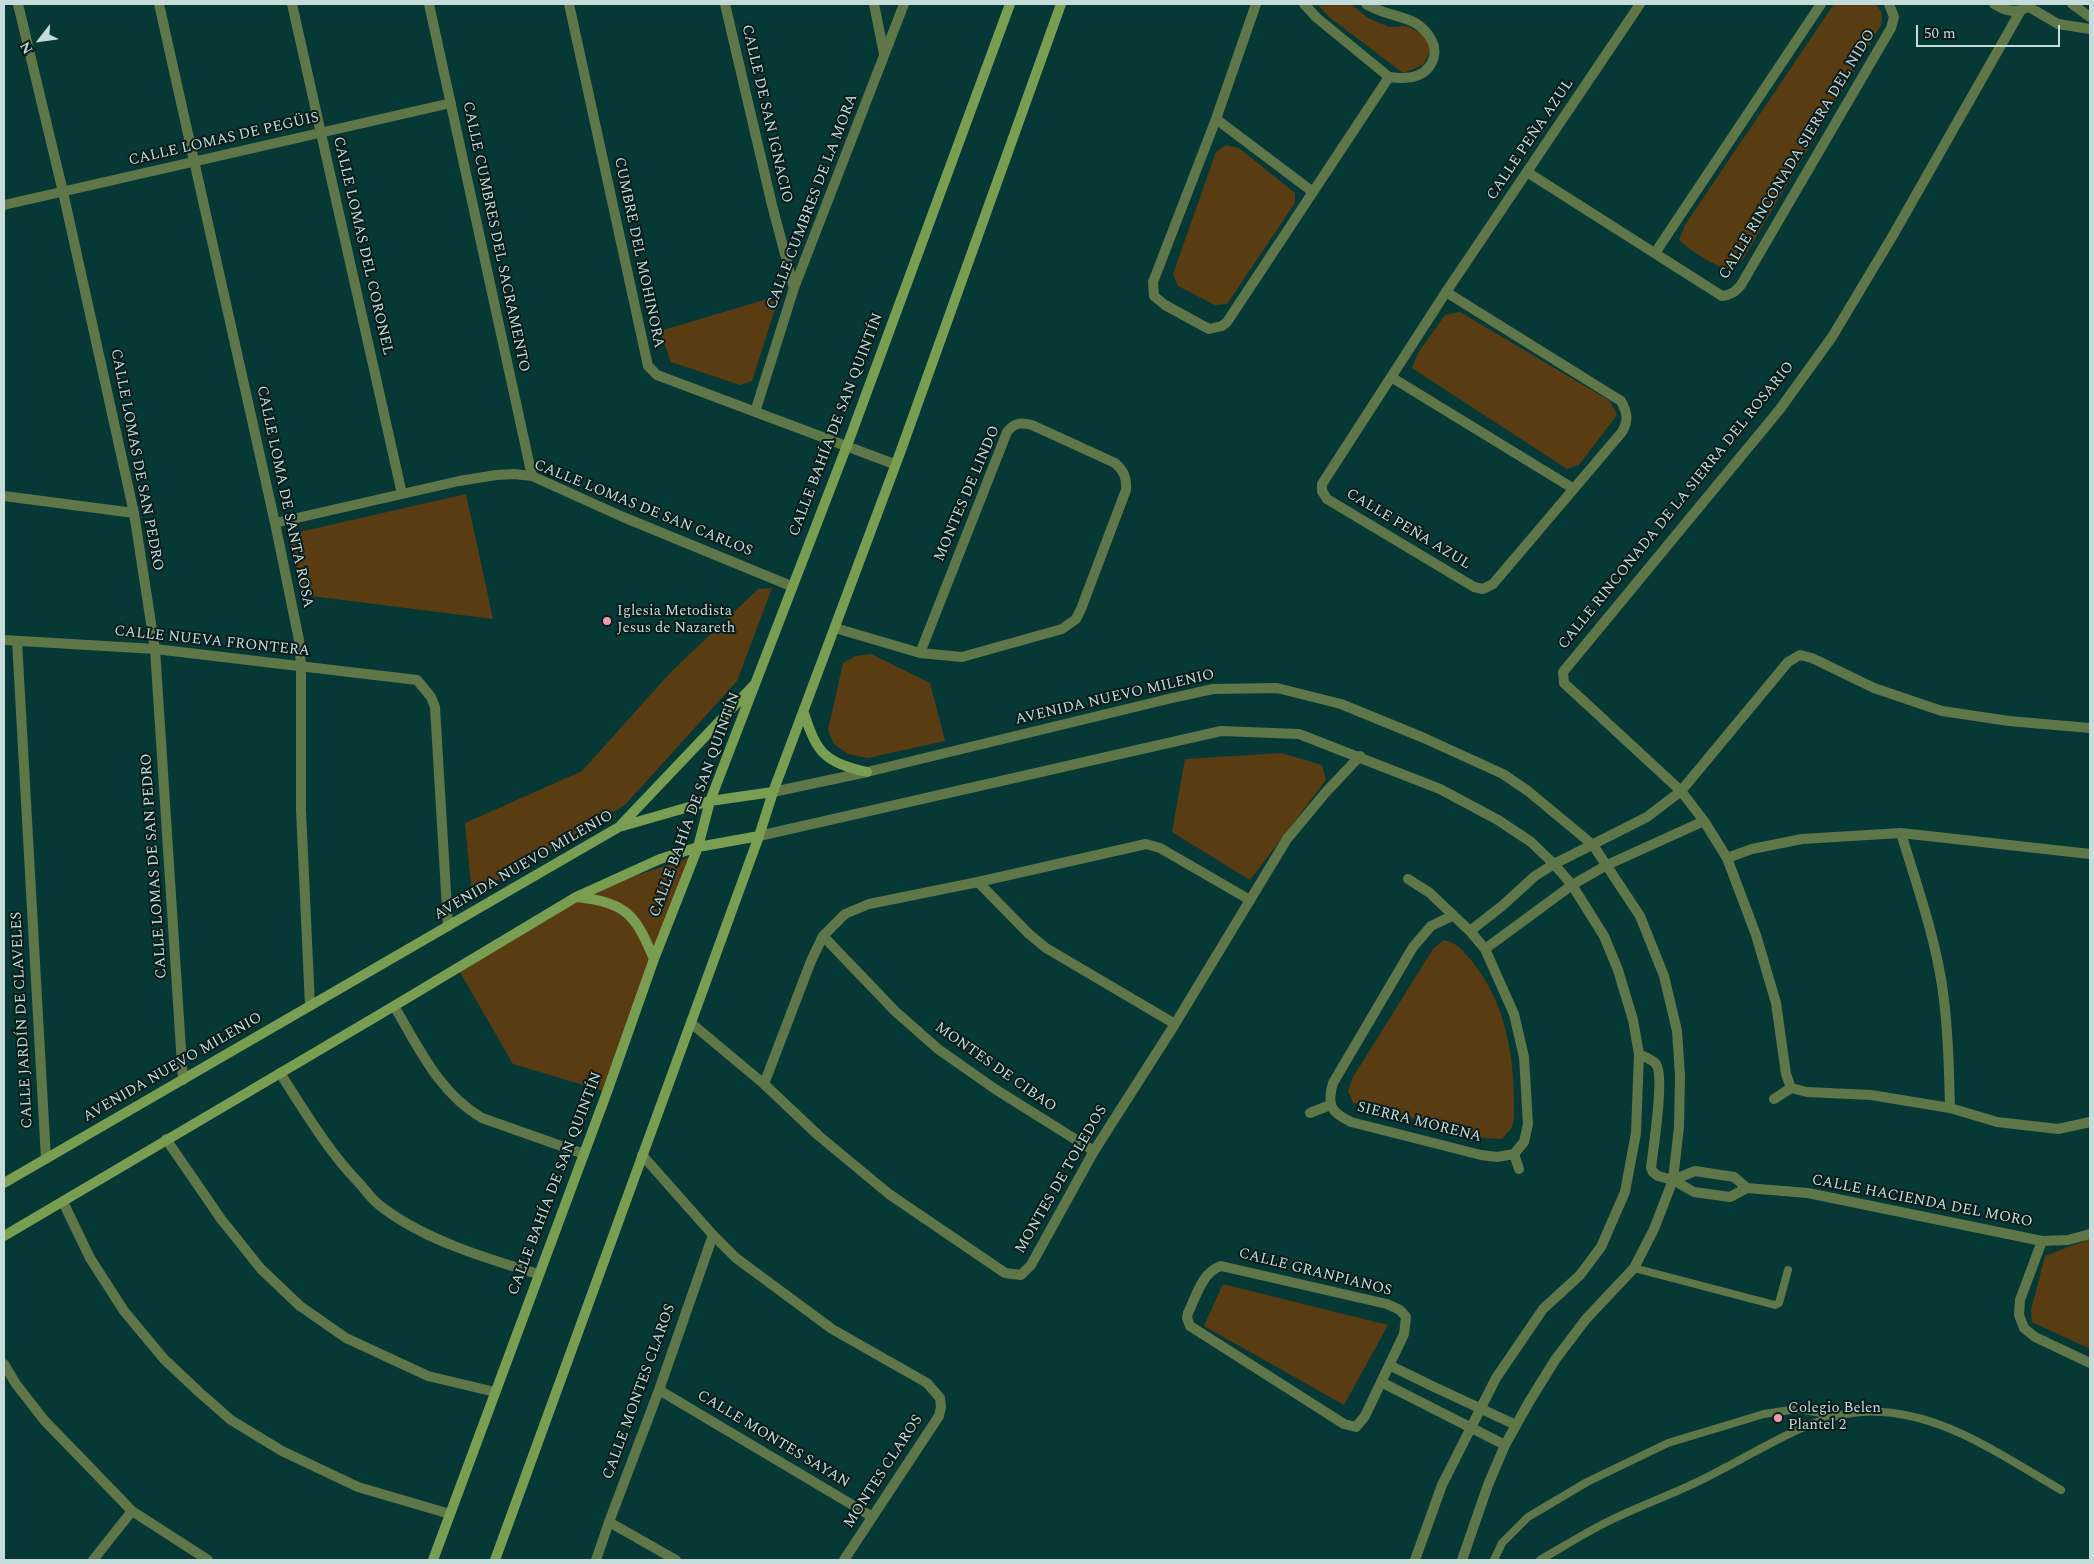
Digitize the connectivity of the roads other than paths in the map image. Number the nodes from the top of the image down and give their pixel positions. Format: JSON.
{"nodes":[{"id":1,"x":18,"y":4,"type":"edge"},
{"id":2,"x":159,"y":4,"type":"edge"},
{"id":3,"x":292,"y":4,"type":"edge"},
{"id":4,"x":429,"y":4,"type":"edge"},
{"id":5,"x":569,"y":4,"type":"edge"},
{"id":6,"x":725,"y":4,"type":"edge"},
{"id":7,"x":874,"y":4,"type":"edge"},
{"id":8,"x":904,"y":4,"type":"edge"},
{"id":9,"x":1010,"y":4,"type":"edge"},
{"id":10,"x":1061,"y":4,"type":"edge"},
{"id":11,"x":1256,"y":4,"type":"edge"},
{"id":12,"x":1304,"y":4,"type":"edge"},
{"id":13,"x":1366,"y":4,"type":"edge"},
{"id":14,"x":1640,"y":4,"type":"edge"},
{"id":15,"x":1821,"y":4,"type":"edge"},
{"id":16,"x":1889,"y":4,"type":"edge"},
{"id":17,"x":1994,"y":4,"type":"edge"},
{"id":18,"x":2072,"y":4,"type":"edge"},
{"id":19,"x":2027,"y":7,"type":"edge"},
{"id":20,"x":2090,"y":15,"type":"edge"},
{"id":21,"x":2086,"y":29,"type":"edge"},
{"id":22,"x":884,"y":55,"type":"junction"},
{"id":23,"x":1389,"y":78,"type":"junction"},
{"id":24,"x":451,"y":103,"type":"junction"},
{"id":25,"x":1216,"y":119,"type":"junction"},
{"id":26,"x":321,"y":133,"type":"junction"},
{"id":27,"x":194,"y":162,"type":"junction"},
{"id":28,"x":1527,"y":172,"type":"junction"},
{"id":29,"x":63,"y":192,"type":"junction"},
{"id":30,"x":1313,"y":192,"type":"junction"},
{"id":31,"x":4,"y":205,"type":"edge"},
{"id":32,"x":1655,"y":253,"type":"junction"},
{"id":33,"x":794,"y":288,"type":"junction"},
{"id":34,"x":1446,"y":292,"type":"junction"},
{"id":35,"x":1392,"y":377,"type":"junction"},
{"id":36,"x":755,"y":412,"type":"junction"},
{"id":37,"x":847,"y":446,"type":"junction"},
{"id":38,"x":894,"y":464,"type":"junction"},
{"id":39,"x":532,"y":476,"type":"junction"},
{"id":40,"x":1574,"y":490,"type":"junction"},
{"id":41,"x":402,"y":494,"type":"junction"},
{"id":42,"x":4,"y":496,"type":"edge"},
{"id":43,"x":134,"y":513,"type":"junction"},
{"id":44,"x":275,"y":523,"type":"junction"},
{"id":45,"x":791,"y":586,"type":"junction"},
{"id":46,"x":835,"y":628,"type":"junction"},
{"id":47,"x":4,"y":640,"type":"edge"},
{"id":48,"x":17,"y":641,"type":"junction"},
{"id":49,"x":156,"y":649,"type":"junction"},
{"id":50,"x":920,"y":652,"type":"junction"},
{"id":51,"x":301,"y":665,"type":"junction"},
{"id":52,"x":758,"y":681,"type":"junction"},
{"id":53,"x":804,"y":713,"type":"junction"},
{"id":54,"x":2090,"y":728,"type":"edge"},
{"id":55,"x":1360,"y":756,"type":"junction"},
{"id":56,"x":867,"y":772,"type":"junction"},
{"id":57,"x":1681,"y":791,"type":"junction"},
{"id":58,"x":773,"y":792,"type":"junction"},
{"id":59,"x":710,"y":800,"type":"junction"},
{"id":60,"x":1704,"y":822,"type":"junction"},
{"id":61,"x":620,"y":826,"type":"junction"},
{"id":62,"x":1901,"y":833,"type":"junction"},
{"id":63,"x":759,"y":836,"type":"junction"},
{"id":64,"x":1593,"y":845,"type":"junction"},
{"id":65,"x":698,"y":847,"type":"junction"},
{"id":66,"x":2090,"y":854,"type":"edge"},
{"id":67,"x":1727,"y":858,"type":"junction"},
{"id":68,"x":1554,"y":864,"type":"junction"},
{"id":69,"x":1607,"y":865,"type":"junction"},
{"id":70,"x":1408,"y":879,"type":"dead end"},
{"id":71,"x":978,"y":882,"type":"junction"},
{"id":72,"x":1572,"y":885,"type":"junction"},
{"id":73,"x":576,"y":897,"type":"junction"},
{"id":74,"x":1250,"y":900,"type":"junction"},
{"id":75,"x":1452,"y":916,"type":"junction"},
{"id":76,"x":448,"y":926,"type":"junction"},
{"id":77,"x":1470,"y":931,"type":"junction"},
{"id":78,"x":824,"y":936,"type":"junction"},
{"id":79,"x":1484,"y":950,"type":"junction"},
{"id":80,"x":654,"y":959,"type":"junction"},
{"id":81,"x":310,"y":1006,"type":"junction"},
{"id":82,"x":394,"y":1006,"type":"junction"},
{"id":83,"x":690,"y":1023,"type":"junction"},
{"id":84,"x":1175,"y":1024,"type":"junction"},
{"id":85,"x":1638,"y":1054,"type":"junction"},
{"id":86,"x":280,"y":1073,"type":"junction"},
{"id":87,"x":182,"y":1080,"type":"junction"},
{"id":88,"x":764,"y":1084,"type":"junction"},
{"id":89,"x":1791,"y":1088,"type":"junction"},
{"id":90,"x":1774,"y":1099,"type":"dead end"},
{"id":91,"x":1330,"y":1105,"type":"junction"},
{"id":92,"x":1950,"y":1108,"type":"junction"},
{"id":93,"x":1310,"y":1113,"type":"dead end"},
{"id":94,"x":2090,"y":1122,"type":"edge"},
{"id":95,"x":166,"y":1139,"type":"junction"},
{"id":96,"x":1094,"y":1151,"type":"junction"},
{"id":97,"x":584,"y":1154,"type":"junction"},
{"id":98,"x":1514,"y":1154,"type":"junction"},
{"id":99,"x":642,"y":1156,"type":"junction"},
{"id":100,"x":46,"y":1159,"type":"junction"},
{"id":101,"x":1518,"y":1169,"type":"dead end"},
{"id":102,"x":1673,"y":1180,"type":"junction"},
{"id":103,"x":4,"y":1183,"type":"edge"},
{"id":104,"x":1747,"y":1188,"type":"junction"},
{"id":105,"x":63,"y":1202,"type":"junction"},
{"id":106,"x":2090,"y":1234,"type":"edge"},
{"id":107,"x":712,"y":1235,"type":"junction"},
{"id":108,"x":4,"y":1236,"type":"edge"},
{"id":109,"x":2042,"y":1241,"type":"junction"},
{"id":110,"x":1634,"y":1268,"type":"junction"},
{"id":111,"x":1788,"y":1270,"type":"dead end"},
{"id":112,"x":538,"y":1274,"type":"junction"},
{"id":113,"x":2090,"y":1363,"type":"edge"},
{"id":114,"x":4,"y":1364,"type":"edge"},
{"id":115,"x":1389,"y":1365,"type":"junction"},
{"id":116,"x":1381,"y":1382,"type":"junction"},
{"id":117,"x":659,"y":1390,"type":"junction"},
{"id":118,"x":495,"y":1392,"type":"junction"},
{"id":119,"x":1480,"y":1409,"type":"junction"},
{"id":120,"x":1836,"y":1415,"type":"junction"},
{"id":121,"x":1516,"y":1425,"type":"junction"},
{"id":122,"x":1471,"y":1428,"type":"junction"},
{"id":123,"x":1505,"y":1445,"type":"junction"},
{"id":124,"x":2061,"y":1490,"type":"dead end"},
{"id":125,"x":132,"y":1512,"type":"junction"},
{"id":126,"x":450,"y":1514,"type":"junction"},
{"id":127,"x":872,"y":1516,"type":"junction"},
{"id":128,"x":609,"y":1522,"type":"junction"},
{"id":129,"x":93,"y":1560,"type":"edge"},
{"id":130,"x":208,"y":1560,"type":"edge"},
{"id":131,"x":433,"y":1560,"type":"edge"},
{"id":132,"x":495,"y":1560,"type":"edge"},
{"id":133,"x":596,"y":1560,"type":"edge"},
{"id":134,"x":676,"y":1560,"type":"edge"},
{"id":135,"x":844,"y":1560,"type":"edge"},
{"id":136,"x":1415,"y":1560,"type":"edge"},
{"id":137,"x":1462,"y":1560,"type":"edge"},
{"id":138,"x":1494,"y":1560,"type":"edge"},
{"id":139,"x":1540,"y":1560,"type":"edge"}],
"edges":[{"from":1,"to":29,"type":"street","name":"CALLE LOMAS DE SAN PEDRO"},
{"from":2,"to":27,"type":"street","name":"CALLE LOMA DE SANTA ROSA"},
{"from":3,"to":26,"type":"street","name":"CALLE LOMAS DEL CORONEL"},
{"from":4,"to":24,"type":"street","name":"CALLE CUMBRES DEL SACRAMENTO"},
{"from":5,"to":36,"type":"street","name":"CUMBRE DEL MOHINORA"},
{"from":6,"to":33,"type":"street","name":"CALLE DE SAN IGNACIO"},
{"from":7,"to":22,"type":"street"},
{"from":8,"to":22,"type":"street","name":"CALLE CUMBRES DE LA MORA"},
{"from":9,"to":37,"type":"street","name":"CALLE BAHÍA DE SAN QUINTÍN"},
{"from":10,"to":38,"type":"street"},
{"from":11,"to":25,"type":"street"},
{"from":12,"to":23,"type":"street"},
{"from":13,"to":23,"type":"street"},
{"from":14,"to":28,"type":"street","name":"CALLE PEÑA AZUL"},
{"from":15,"to":32,"type":"street"},
{"from":16,"to":32,"type":"street","name":"CALLE RINCONADA SIERRA DEL NIDO"},
{"from":17,"to":19,"type":"street"},
{"from":18,"to":20,"type":"street"},
{"from":19,"to":21,"type":"street"},
{"from":19,"to":57,"type":"street","name":"CALLE RINCONADA DE LA SIERRA DEL ROSARIO"},
{"from":20,"to":21,"type":"street"},
{"from":22,"to":33,"type":"street","name":"CALLE CUMBRES DE LA MORA"},
{"from":23,"to":30,"type":"street"},
{"from":24,"to":26,"type":"street","name":"CALLE LOMAS DE PEGÜIS"},
{"from":24,"to":39,"type":"street","name":"CALLE CUMBRES DEL SACRAMENTO"},
{"from":25,"to":30,"type":"street"},
{"from":25,"to":30,"type":"street"},
{"from":26,"to":27,"type":"street","name":"CALLE LOMAS DE PEGÜIS"},
{"from":26,"to":41,"type":"street","name":"CALLE LOMAS DEL CORONEL"},
{"from":27,"to":29,"type":"street","name":"CALLE LOMAS DE PEGÜIS"},
{"from":27,"to":44,"type":"street","name":"CALLE LOMA DE SANTA ROSA"},
{"from":28,"to":32,"type":"street","name":"CALLE RINCONADA SIERRA DEL NIDO"},
{"from":28,"to":34,"type":"street","name":"CALLE PEÑA AZUL"},
{"from":29,"to":31,"type":"street","name":"CALLE LOMAS DE PEGÜIS"},
{"from":29,"to":43,"type":"street","name":"CALLE LOMAS DE SAN PEDRO"},
{"from":33,"to":36,"type":"street","name":"CALLE CUMBRES DE LA MORA"},
{"from":34,"to":35,"type":"street","name":"CALLE PEÑA AZUL"},
{"from":34,"to":40,"type":"street","name":"CALLE PEÑA AZUL"},
{"from":35,"to":40,"type":"street"},
{"from":35,"to":40,"type":"street","name":"CALLE PEÑA AZUL"},
{"from":36,"to":37,"type":"street","name":"CUMBRE DEL MOHINORA"},
{"from":37,"to":38,"type":"street","name":"CUMBRE DEL MOHINORA"},
{"from":37,"to":45,"type":"street","name":"CALLE BAHÍA DE SAN QUINTÍN"},
{"from":38,"to":46,"type":"street"},
{"from":39,"to":41,"type":"street","name":"CALLE LOMAS DE SAN CARLOS"},
{"from":39,"to":45,"type":"street","name":"CALLE LOMAS DE SAN CARLOS"},
{"from":41,"to":44,"type":"street","name":"CALLE LOMAS DE SAN CARLOS"},
{"from":42,"to":43,"type":"street"},
{"from":43,"to":49,"type":"street","name":"CALLE LOMAS DE SAN PEDRO"},
{"from":44,"to":51,"type":"street","name":"CALLE LOMA DE SANTA ROSA"},
{"from":45,"to":52,"type":"street","name":"CALLE BAHÍA DE SAN QUINTÍN"},
{"from":46,"to":50,"type":"street","name":"MONTES DE LINDO"},
{"from":46,"to":53,"type":"street"},
{"from":47,"to":48,"type":"street","name":"CALLE NUEVA FRONTERA"},
{"from":48,"to":49,"type":"street","name":"CALLE NUEVA FRONTERA"},
{"from":48,"to":100,"type":"street","name":"CALLE JARDÍN DE CLAVELES"},
{"from":49,"to":51,"type":"street","name":"CALLE NUEVA FRONTERA"},
{"from":49,"to":87,"type":"street","name":"CALLE LOMAS DE SAN PEDRO"},
{"from":50,"to":50,"type":"street","name":"MONTES DE LINDO"},
{"from":51,"to":76,"type":"street","name":"CALLE NUEVA FRONTERA"},
{"from":51,"to":81,"type":"street","name":"CALLE LOMA DE SANTA ROSA"},
{"from":52,"to":59,"type":"street","name":"CALLE BAHÍA DE SAN QUINTÍN"},
{"from":52,"to":61,"type":"street"},
{"from":53,"to":56,"type":"street"},
{"from":53,"to":58,"type":"street"},
{"from":54,"to":57,"type":"street"},
{"from":55,"to":63,"type":"street"},
{"from":55,"to":68,"type":"street"},
{"from":55,"to":74,"type":"street","name":"MONTES DE TOLEDOS"},
{"from":56,"to":58,"type":"street","name":"AVENIDA NUEVO MILENIO"},
{"from":56,"to":64,"type":"street","name":"AVENIDA NUEVO MILENIO"},
{"from":57,"to":60,"type":"street","name":"CALLE RINCONADA DE LA SIERRA DEL ROSARIO"},
{"from":57,"to":64,"type":"street"},
{"from":58,"to":59,"type":"street","name":"AVENIDA NUEVO MILENIO"},
{"from":58,"to":63,"type":"street"},
{"from":59,"to":61,"type":"street","name":"AVENIDA NUEVO MILENIO"},
{"from":59,"to":65,"type":"street","name":"CALLE BAHÍA DE SAN QUINTÍN"},
{"from":60,"to":67,"type":"street","name":"CALLE RINCONADA DE LA SIERRA DEL ROSARIO"},
{"from":60,"to":69,"type":"street"},
{"from":61,"to":76,"type":"street","name":"AVENIDA NUEVO MILENIO"},
{"from":62,"to":66,"type":"street"},
{"from":62,"to":67,"type":"street"},
{"from":62,"to":92,"type":"street"},
{"from":63,"to":65,"type":"street"},
{"from":63,"to":83,"type":"street"},
{"from":64,"to":68,"type":"street"},
{"from":64,"to":69,"type":"street","name":"AVENIDA NUEVO MILENIO"},
{"from":65,"to":73,"type":"street"},
{"from":65,"to":80,"type":"street","name":"CALLE BAHÍA DE SAN QUINTÍN"},
{"from":67,"to":89,"type":"street","name":"CALLE RINCONADA DE LA SIERRA DEL ROSARIO"},
{"from":68,"to":72,"type":"street"},
{"from":68,"to":77,"type":"street"},
{"from":69,"to":72,"type":"street"},
{"from":69,"to":102,"type":"street","name":"AVENIDA NUEVO MILENIO"},
{"from":70,"to":75,"type":"street"},
{"from":71,"to":74,"type":"street"},
{"from":71,"to":78,"type":"street"},
{"from":71,"to":84,"type":"street"},
{"from":72,"to":79,"type":"street"},
{"from":72,"to":85,"type":"street"},
{"from":73,"to":80,"type":"street"},
{"from":73,"to":82,"type":"street"},
{"from":74,"to":84,"type":"street","name":"MONTES DE TOLEDOS"},
{"from":75,"to":77,"type":"street"},
{"from":75,"to":91,"type":"street"},
{"from":76,"to":81,"type":"street","name":"AVENIDA NUEVO MILENIO"},
{"from":77,"to":79,"type":"street"},
{"from":78,"to":88,"type":"street"},
{"from":78,"to":96,"type":"street","name":"MONTES DE CIBAO"},
{"from":79,"to":98,"type":"street"},
{"from":80,"to":97,"type":"street","name":"CALLE BAHÍA DE SAN QUINTÍN"},
{"from":81,"to":87,"type":"street","name":"AVENIDA NUEVO MILENIO"},
{"from":82,"to":86,"type":"street"},
{"from":82,"to":97,"type":"street"},
{"from":83,"to":88,"type":"street","name":"MONTES DE TOLEDOS"},
{"from":83,"to":99,"type":"street"},
{"from":84,"to":96,"type":"street","name":"MONTES DE TOLEDOS"},
{"from":85,"to":102,"type":"street"},
{"from":85,"to":119,"type":"street"},
{"from":86,"to":95,"type":"street"},
{"from":86,"to":112,"type":"street"},
{"from":87,"to":100,"type":"street","name":"AVENIDA NUEVO MILENIO"},
{"from":88,"to":96,"type":"street","name":"MONTES DE TOLEDOS"},
{"from":89,"to":90,"type":"street"},
{"from":89,"to":92,"type":"street"},
{"from":91,"to":93,"type":"street"},
{"from":91,"to":98,"type":"street","name":"SIERRA MORENA"},
{"from":92,"to":94,"type":"street"},
{"from":95,"to":105,"type":"street"},
{"from":95,"to":118,"type":"street"},
{"from":97,"to":112,"type":"street","name":"CALLE BAHÍA DE SAN QUINTÍN"},
{"from":98,"to":101,"type":"street"},
{"from":99,"to":107,"type":"street"},
{"from":99,"to":132,"type":"street"},
{"from":100,"to":103,"type":"street","name":"AVENIDA NUEVO MILENIO"},
{"from":102,"to":104,"type":"street","name":"CALLE HACIENDA DEL MORO"},
{"from":102,"to":104,"type":"street","name":"CALLE HACIENDA DEL MORO"},
{"from":102,"to":110,"type":"street","name":"AVENIDA NUEVO MILENIO"},
{"from":104,"to":109,"type":"street","name":"CALLE HACIENDA DEL MORO"},
{"from":105,"to":108,"type":"street"},
{"from":105,"to":126,"type":"street"},
{"from":106,"to":109,"type":"street","name":"CALLE HACIENDA DEL MORO"},
{"from":107,"to":117,"type":"street","name":"CALLE MONTES CLAROS"},
{"from":107,"to":127,"type":"street","name":"MONTES CLAROS"},
{"from":109,"to":113,"type":"street"},
{"from":110,"to":111,"type":"lane"},
{"from":110,"to":121,"type":"street","name":"AVENIDA NUEVO MILENIO"},
{"from":112,"to":118,"type":"street","name":"CALLE BAHÍA DE SAN QUINTÍN"},
{"from":114,"to":125,"type":"street"},
{"from":115,"to":116,"type":"street"},
{"from":115,"to":116,"type":"street","name":"CALLE GRANPIANOS"},
{"from":115,"to":119,"type":"street"},
{"from":116,"to":122,"type":"street"},
{"from":117,"to":127,"type":"street","name":"CALLE MONTES SAYAN"},
{"from":117,"to":128,"type":"street","name":"CALLE MONTES CLAROS"},
{"from":118,"to":126,"type":"street","name":"CALLE BAHÍA DE SAN QUINTÍN"},
{"from":119,"to":121,"type":"street"},
{"from":119,"to":122,"type":"street"},
{"from":120,"to":124,"type":"lane"},
{"from":120,"to":138,"type":"lane"},
{"from":120,"to":139,"type":"lane"},
{"from":121,"to":123,"type":"street","name":"AVENIDA NUEVO MILENIO"},
{"from":122,"to":123,"type":"street"},
{"from":122,"to":136,"type":"street"},
{"from":123,"to":137,"type":"street","name":"AVENIDA NUEVO MILENIO"},
{"from":125,"to":129,"type":"street"},
{"from":125,"to":130,"type":"street"},
{"from":126,"to":131,"type":"street","name":"CALLE BAHÍA DE SAN QUINTÍN"},
{"from":127,"to":135,"type":"street","name":"MONTES CLAROS"},
{"from":128,"to":133,"type":"street","name":"CALLE MONTES CLAROS"},
{"from":128,"to":134,"type":"street"}]}
